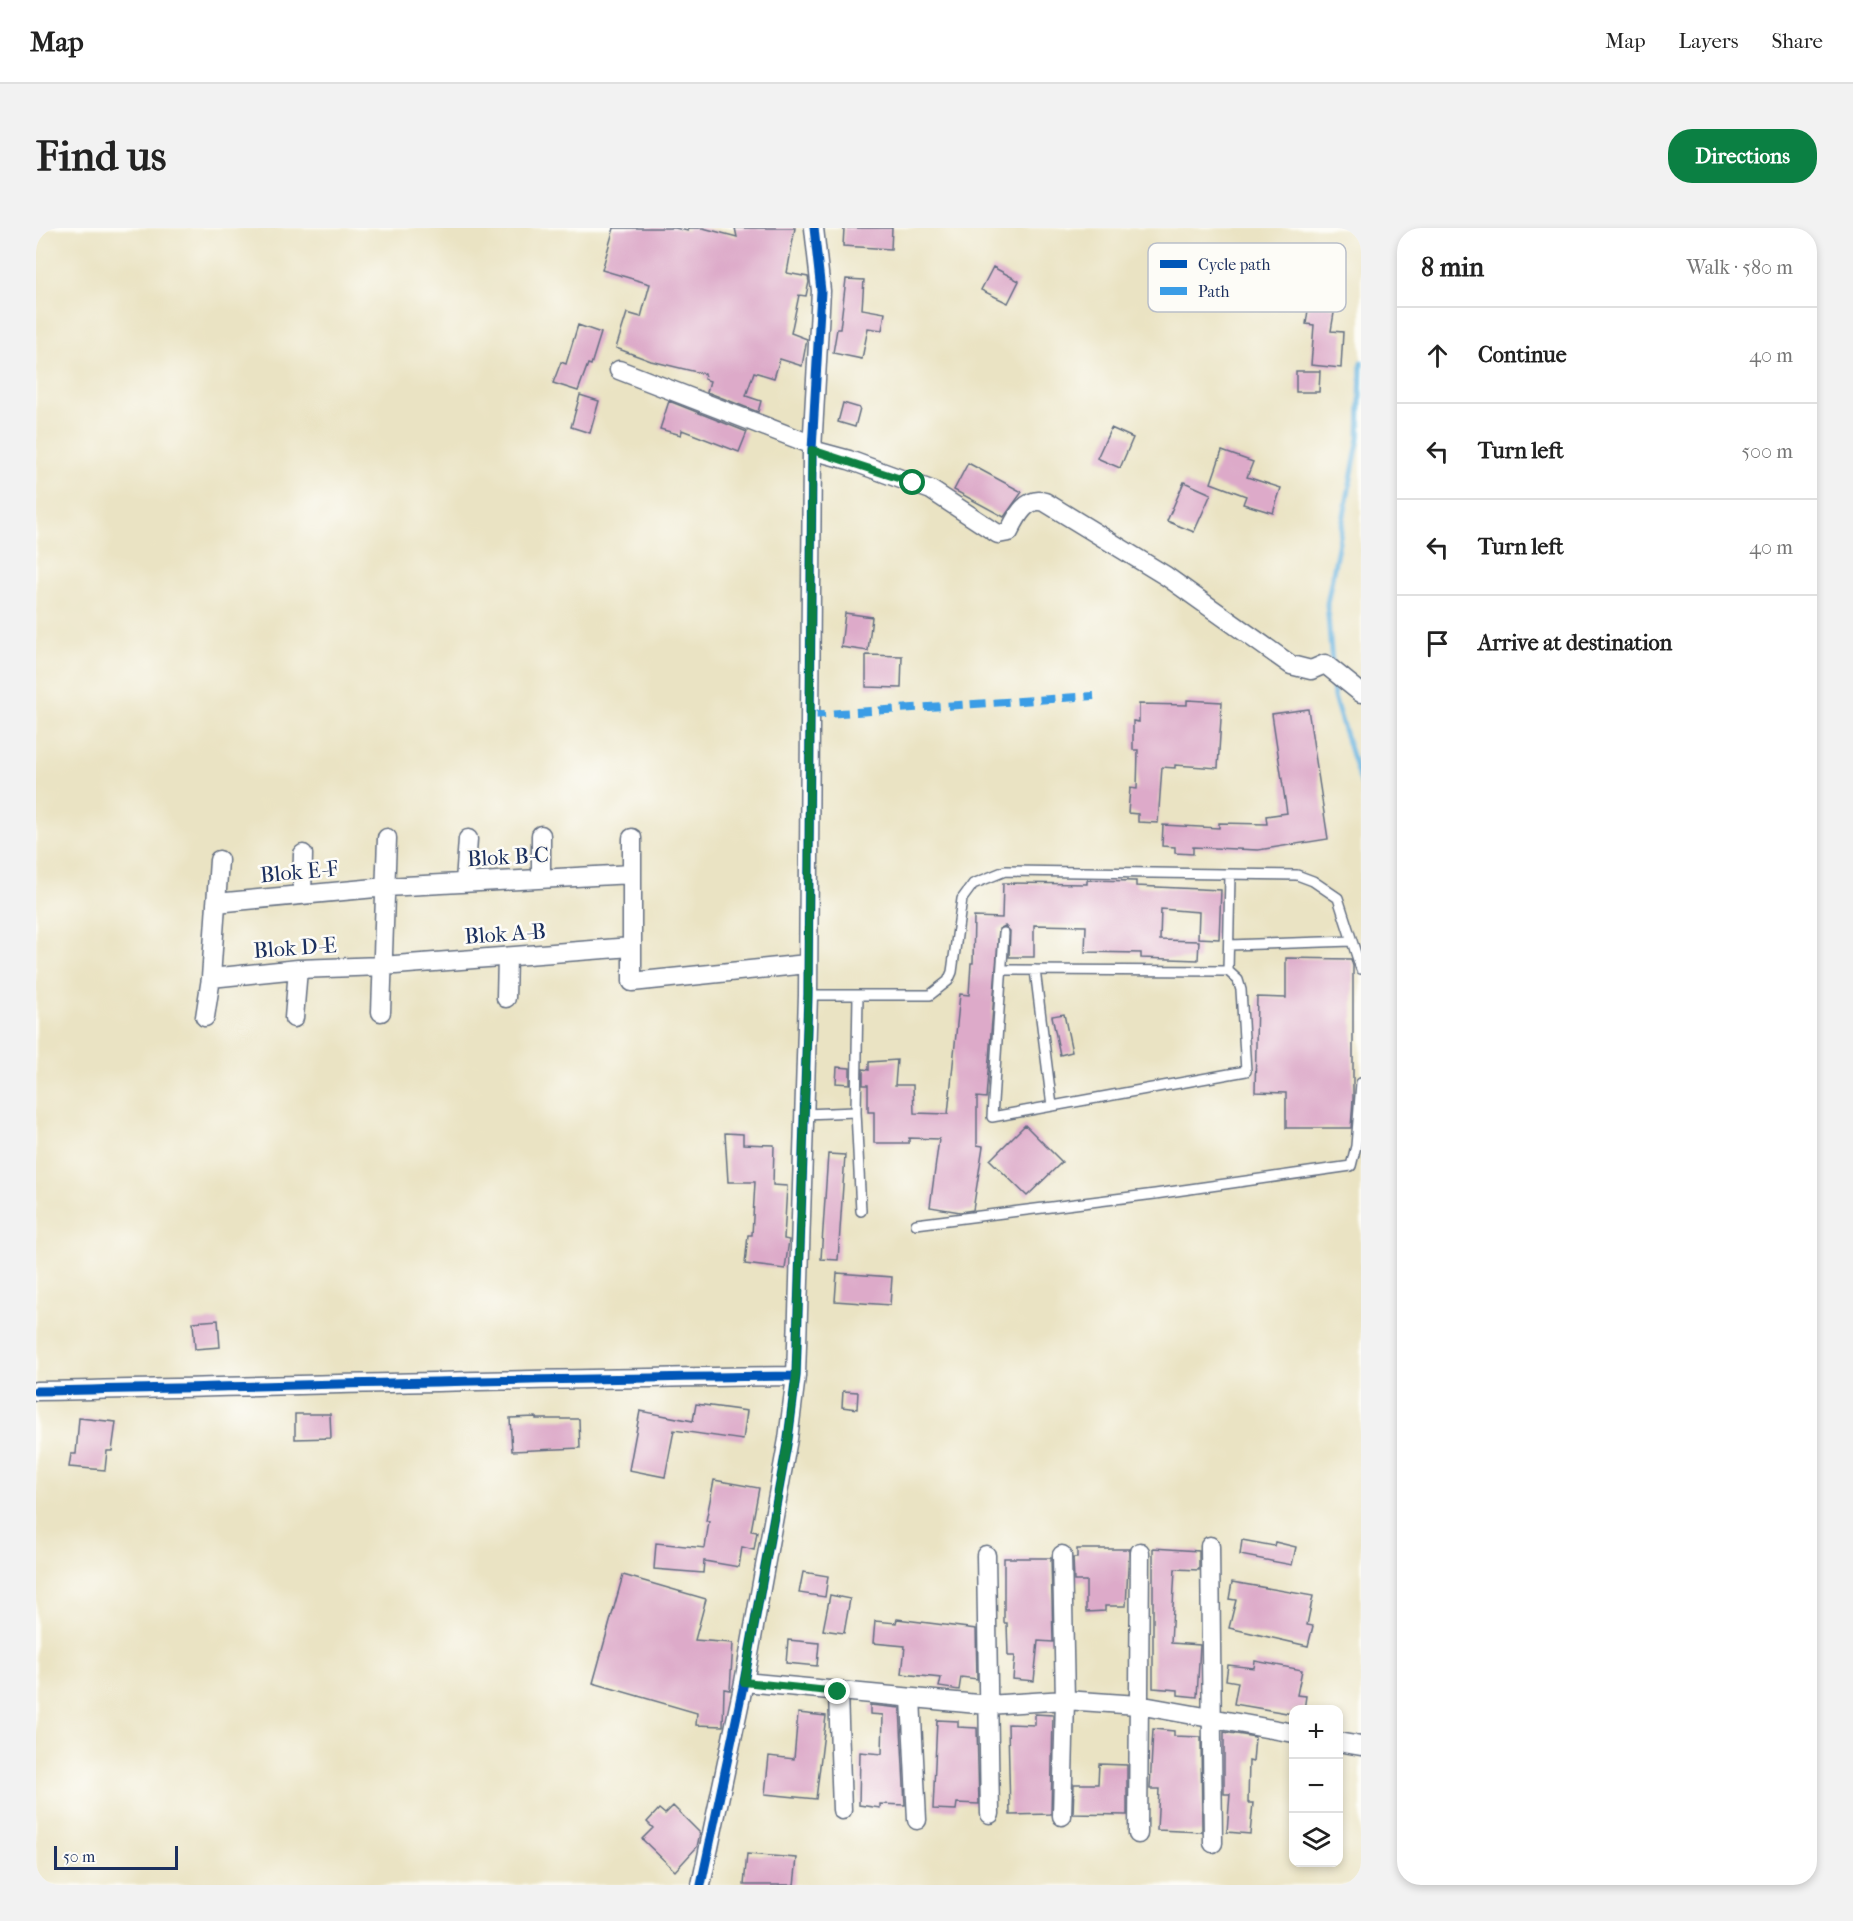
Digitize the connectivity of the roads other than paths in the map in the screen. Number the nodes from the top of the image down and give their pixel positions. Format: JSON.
{"nodes":[{"id":1,"x":814,"y":228,"type":"edge"},
{"id":2,"x":619,"y":370,"type":"dead end"},
{"id":3,"x":813,"y":447,"type":"junction"},
{"id":4,"x":1361,"y":693,"type":"edge"},
{"id":5,"x":541,"y":835,"type":"dead end"},
{"id":6,"x":387,"y":838,"type":"dead end"},
{"id":7,"x":632,"y":838,"type":"dead end"},
{"id":8,"x":468,"y":839,"type":"dead end"},
{"id":9,"x":303,"y":854,"type":"dead end"},
{"id":10,"x":219,"y":860,"type":"dead end"},
{"id":11,"x":632,"y":874,"type":"junction"},
{"id":12,"x":1230,"y":875,"type":"junction"},
{"id":13,"x":541,"y":878,"type":"junction"},
{"id":14,"x":465,"y":882,"type":"junction"},
{"id":15,"x":386,"y":887,"type":"junction"},
{"id":16,"x":302,"y":895,"type":"junction"},
{"id":17,"x":216,"y":903,"type":"junction"},
{"id":18,"x":1004,"y":933,"type":"dead end"},
{"id":19,"x":1352,"y":941,"type":"junction"},
{"id":20,"x":1229,"y":945,"type":"junction"},
{"id":21,"x":631,"y":948,"type":"junction"},
{"id":22,"x":507,"y":957,"type":"junction"},
{"id":23,"x":807,"y":964,"type":"junction"},
{"id":24,"x":382,"y":966,"type":"junction"},
{"id":25,"x":298,"y":969,"type":"junction"},
{"id":26,"x":1002,"y":969,"type":"junction"},
{"id":27,"x":1361,"y":969,"type":"edge"},
{"id":28,"x":1035,"y":970,"type":"junction"},
{"id":29,"x":1228,"y":971,"type":"junction"},
{"id":30,"x":211,"y":978,"type":"junction"},
{"id":31,"x":808,"y":994,"type":"junction"},
{"id":32,"x":858,"y":995,"type":"junction"},
{"id":33,"x":506,"y":998,"type":"dead end"},
{"id":34,"x":381,"y":1012,"type":"dead end"},
{"id":35,"x":205,"y":1017,"type":"dead end"},
{"id":36,"x":294,"y":1018,"type":"dead end"},
{"id":37,"x":1361,"y":1083,"type":"edge"},
{"id":38,"x":1052,"y":1106,"type":"junction"},
{"id":39,"x":856,"y":1112,"type":"junction"},
{"id":40,"x":805,"y":1114,"type":"junction"},
{"id":41,"x":861,"y":1211,"type":"dead end"},
{"id":42,"x":916,"y":1224,"type":"dead end"},
{"id":43,"x":796,"y":1376,"type":"junction"},
{"id":44,"x":36,"y":1391,"type":"edge"},
{"id":45,"x":1210,"y":1546,"type":"dead end"},
{"id":46,"x":1140,"y":1552,"type":"dead end"},
{"id":47,"x":986,"y":1555,"type":"dead end"},
{"id":48,"x":1062,"y":1555,"type":"dead end"},
{"id":49,"x":744,"y":1682,"type":"junction"},
{"id":50,"x":838,"y":1692,"type":"junction"},
{"id":51,"x":911,"y":1698,"type":"junction"},
{"id":52,"x":1065,"y":1700,"type":"junction"},
{"id":53,"x":988,"y":1705,"type":"junction"},
{"id":54,"x":1138,"y":1705,"type":"junction"},
{"id":55,"x":1213,"y":1718,"type":"junction"},
{"id":56,"x":1289,"y":1732,"type":"edge"},
{"id":57,"x":1343,"y":1743,"type":"edge"},
{"id":58,"x":1361,"y":1746,"type":"edge"},
{"id":59,"x":842,"y":1810,"type":"dead end"},
{"id":60,"x":990,"y":1814,"type":"dead end"},
{"id":61,"x":1062,"y":1816,"type":"dead end"},
{"id":62,"x":917,"y":1820,"type":"dead end"},
{"id":63,"x":1138,"y":1834,"type":"dead end"},
{"id":64,"x":1213,"y":1844,"type":"dead end"},
{"id":65,"x":701,"y":1885,"type":"edge"}],
"edges":[{"from":1,"to":3,"type":"street"},
{"from":2,"to":3,"type":"street"},
{"from":3,"to":4,"type":"street"},
{"from":3,"to":23,"type":"street"},
{"from":5,"to":13,"type":"street"},
{"from":6,"to":15,"type":"street"},
{"from":7,"to":11,"type":"street"},
{"from":8,"to":14,"type":"street"},
{"from":9,"to":16,"type":"street"},
{"from":10,"to":17,"type":"street"},
{"from":11,"to":13,"type":"street","name":"Blok B-C"},
{"from":11,"to":21,"type":"street"},
{"from":12,"to":19,"type":"lane"},
{"from":12,"to":20,"type":"lane"},
{"from":12,"to":32,"type":"lane"},
{"from":13,"to":14,"type":"street","name":"Blok B-C"},
{"from":14,"to":15,"type":"street","name":"Blok B-C"},
{"from":15,"to":16,"type":"street","name":"Blok E-F"},
{"from":15,"to":24,"type":"street"},
{"from":16,"to":17,"type":"street","name":"Blok E-F"},
{"from":17,"to":30,"type":"street"},
{"from":18,"to":26,"type":"lane"},
{"from":19,"to":20,"type":"lane"},
{"from":19,"to":27,"type":"lane"},
{"from":20,"to":29,"type":"lane"},
{"from":21,"to":22,"type":"street","name":"Blok A-B"},
{"from":21,"to":23,"type":"street"},
{"from":22,"to":24,"type":"street","name":"Blok A-B"},
{"from":22,"to":33,"type":"street"},
{"from":23,"to":31,"type":"street"},
{"from":24,"to":25,"type":"street","name":"Blok D-E"},
{"from":24,"to":34,"type":"street"},
{"from":25,"to":30,"type":"street","name":"Blok D-E"},
{"from":25,"to":36,"type":"street"},
{"from":26,"to":28,"type":"lane"},
{"from":26,"to":38,"type":"lane"},
{"from":28,"to":29,"type":"lane"},
{"from":28,"to":38,"type":"lane"},
{"from":29,"to":38,"type":"lane"},
{"from":30,"to":35,"type":"street"},
{"from":31,"to":32,"type":"lane"},
{"from":31,"to":40,"type":"street"},
{"from":32,"to":39,"type":"lane"},
{"from":37,"to":42,"type":"lane"},
{"from":39,"to":40,"type":"lane"},
{"from":39,"to":41,"type":"lane"},
{"from":40,"to":43,"type":"street"},
{"from":43,"to":44,"type":"street"},
{"from":43,"to":49,"type":"street"},
{"from":45,"to":55,"type":"street"},
{"from":46,"to":54,"type":"street"},
{"from":47,"to":53,"type":"street"},
{"from":48,"to":52,"type":"street"},
{"from":49,"to":50,"type":"street"},
{"from":49,"to":65,"type":"street"},
{"from":50,"to":51,"type":"street"},
{"from":50,"to":59,"type":"street"},
{"from":51,"to":53,"type":"street"},
{"from":51,"to":62,"type":"street"},
{"from":52,"to":53,"type":"street"},
{"from":52,"to":54,"type":"street"},
{"from":52,"to":61,"type":"street"},
{"from":53,"to":60,"type":"street"},
{"from":54,"to":55,"type":"street"},
{"from":54,"to":63,"type":"street"},
{"from":55,"to":56,"type":"street"},
{"from":55,"to":64,"type":"street"},
{"from":57,"to":58,"type":"street"}]}
